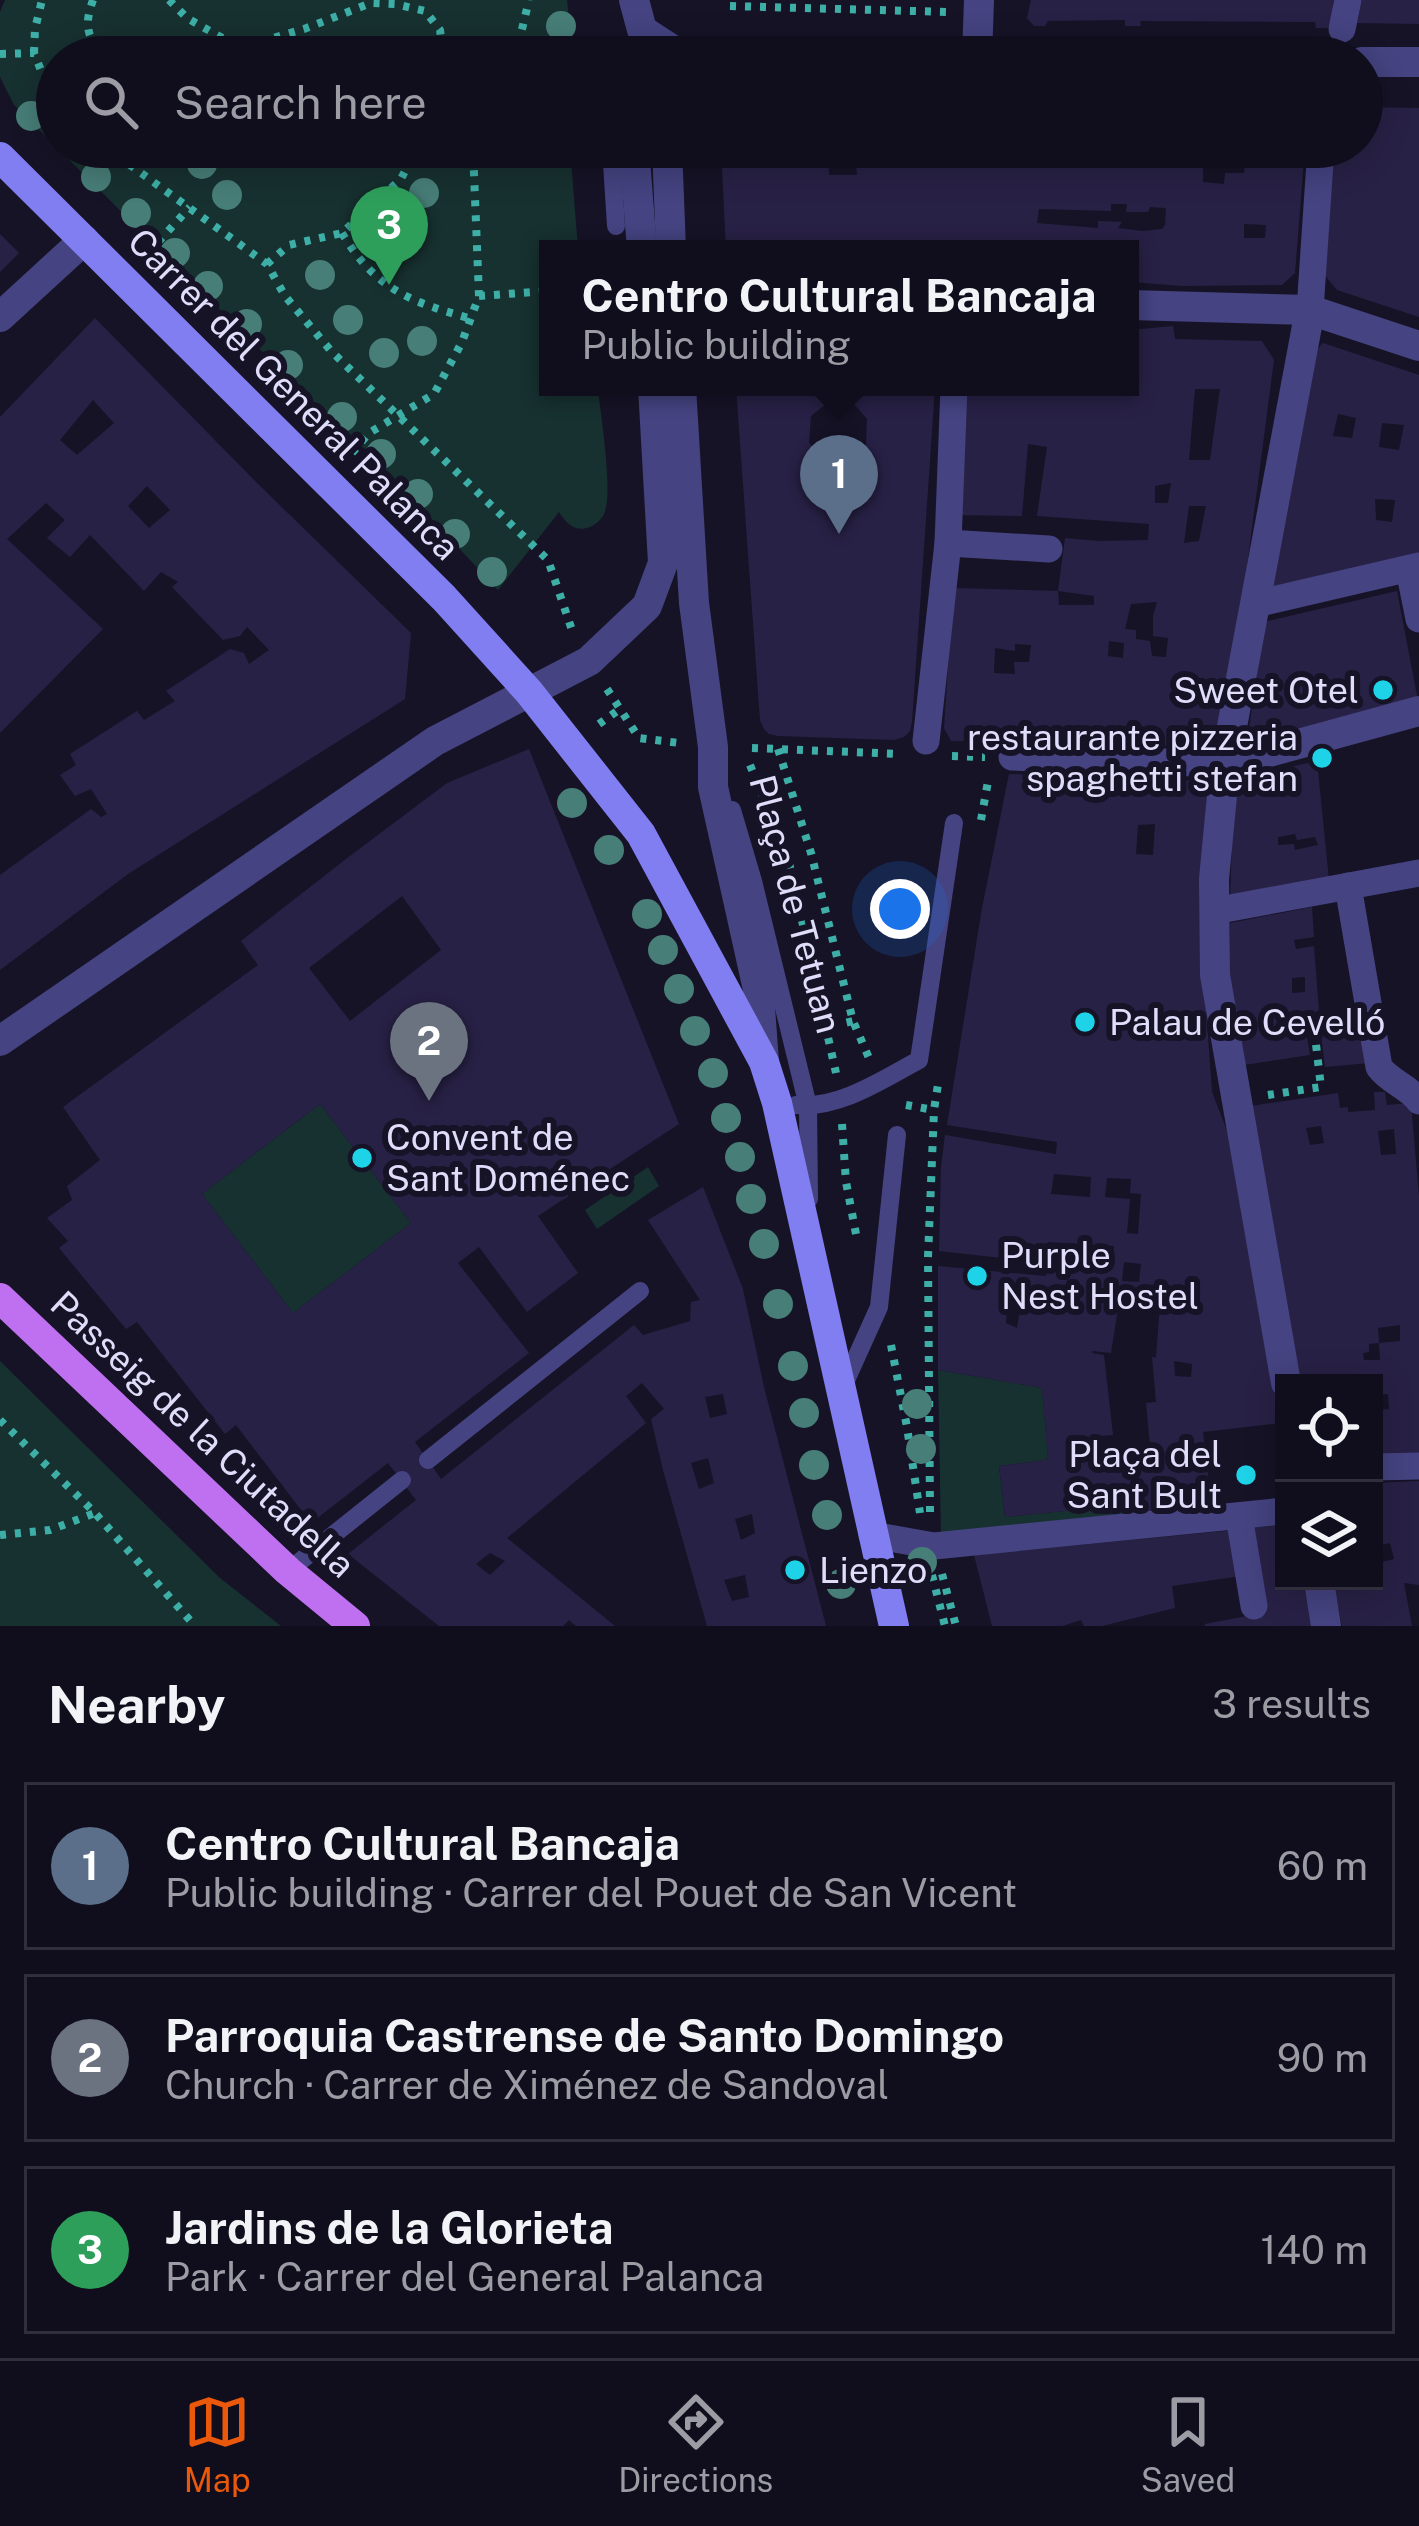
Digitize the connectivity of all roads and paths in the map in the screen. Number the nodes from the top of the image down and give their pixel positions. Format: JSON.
{"nodes":[{"id":1,"x":42,"y":0,"type":"edge"},
{"id":2,"x":93,"y":0,"type":"edge"},
{"id":3,"x":169,"y":0,"type":"edge"},
{"id":4,"x":429,"y":0,"type":"edge"},
{"id":5,"x":529,"y":0,"type":"edge"},
{"id":6,"x":1348,"y":0,"type":"edge"},
{"id":7,"x":729,"y":3,"type":"edge"},
{"id":8,"x":180,"y":5,"type":"edge"},
{"id":9,"x":971,"y":6,"type":"edge"},
{"id":10,"x":425,"y":11,"type":"junction"},
{"id":11,"x":1342,"y":29,"type":"dead end"},
{"id":12,"x":90,"y":36,"type":"edge"},
{"id":13,"x":219,"y":36,"type":"edge"},
{"id":14,"x":280,"y":36,"type":"edge"},
{"id":15,"x":441,"y":36,"type":"edge"},
{"id":16,"x":520,"y":36,"type":"edge"},
{"id":17,"x":975,"y":36,"type":"edge"},
{"id":18,"x":34,"y":52,"type":"junction"},
{"id":19,"x":0,"y":54,"type":"edge"},
{"id":20,"x":36,"y":57,"type":"edge"},
{"id":21,"x":1383,"y":62,"type":"edge"},
{"id":22,"x":1419,"y":62,"type":"edge"},
{"id":23,"x":0,"y":157,"type":"edge"},
{"id":24,"x":135,"y":168,"type":"edge"},
{"id":25,"x":406,"y":168,"type":"edge"},
{"id":26,"x":474,"y":168,"type":"edge"},
{"id":27,"x":612,"y":168,"type":"edge"},
{"id":28,"x":636,"y":168,"type":"edge"},
{"id":29,"x":668,"y":168,"type":"edge"},
{"id":30,"x":1320,"y":168,"type":"edge"},
{"id":31,"x":190,"y":207,"type":"junction"},
{"id":32,"x":616,"y":226,"type":"dead end"},
{"id":33,"x":342,"y":233,"type":"junction"},
{"id":34,"x":84,"y":240,"type":"junction"},
{"id":35,"x":641,"y":240,"type":"edge"},
{"id":36,"x":670,"y":240,"type":"edge"},
{"id":37,"x":148,"y":253,"type":"dead end"},
{"id":38,"x":267,"y":264,"type":"junction"},
{"id":39,"x":539,"y":292,"type":"edge"},
{"id":40,"x":479,"y":296,"type":"junction"},
{"id":41,"x":1139,"y":305,"type":"edge"},
{"id":42,"x":1310,"y":310,"type":"junction"},
{"id":43,"x":0,"y":316,"type":"edge"},
{"id":44,"x":472,"y":319,"type":"junction"},
{"id":45,"x":1419,"y":346,"type":"edge"},
{"id":46,"x":654,"y":396,"type":"edge"},
{"id":47,"x":682,"y":396,"type":"edge"},
{"id":48,"x":954,"y":396,"type":"edge"},
{"id":49,"x":398,"y":415,"type":"junction"},
{"id":50,"x":352,"y":453,"type":"dead end"},
{"id":51,"x":948,"y":543,"type":"junction"},
{"id":52,"x":1049,"y":549,"type":"dead end"},
{"id":53,"x":1414,"y":567,"type":"edge"},
{"id":54,"x":1255,"y":604,"type":"junction"},
{"id":55,"x":1419,"y":619,"type":"edge"},
{"id":56,"x":573,"y":635,"type":"dead end"},
{"id":57,"x":600,"y":679,"type":"dead end"},
{"id":58,"x":529,"y":692,"type":"junction"},
{"id":59,"x":620,"y":709,"type":"junction"},
{"id":60,"x":1419,"y":711,"type":"edge"},
{"id":61,"x":599,"y":724,"type":"dead end"},
{"id":62,"x":703,"y":746,"type":"junction"},
{"id":63,"x":752,"y":748,"type":"dead end"},
{"id":64,"x":778,"y":749,"type":"junction"},
{"id":65,"x":925,"y":750,"type":"junction"},
{"id":66,"x":967,"y":757,"type":"dead end"},
{"id":67,"x":1002,"y":757,"type":"joint"},
{"id":68,"x":1225,"y":764,"type":"junction"},
{"id":69,"x":954,"y":823,"type":"dead end"},
{"id":70,"x":980,"y":829,"type":"dead end"},
{"id":71,"x":811,"y":853,"type":"junction"},
{"id":72,"x":794,"y":857,"type":"dead end"},
{"id":73,"x":1419,"y":873,"type":"edge"},
{"id":74,"x":1348,"y":886,"type":"junction"},
{"id":75,"x":1214,"y":911,"type":"junction"},
{"id":76,"x":1312,"y":1019,"type":"dead end"},
{"id":77,"x":853,"y":1021,"type":"junction"},
{"id":78,"x":832,"y":1026,"type":"dead end"},
{"id":79,"x":0,"y":1041,"type":"edge"},
{"id":80,"x":764,"y":1062,"type":"junction"},
{"id":81,"x":940,"y":1067,"type":"dead end"},
{"id":82,"x":876,"y":1073,"type":"dead end"},
{"id":83,"x":1237,"y":1100,"type":"junction"},
{"id":84,"x":1419,"y":1101,"type":"edge"},
{"id":85,"x":777,"y":1103,"type":"junction"},
{"id":86,"x":808,"y":1106,"type":"junction"},
{"id":87,"x":897,"y":1135,"type":"dead end"},
{"id":88,"x":809,"y":1258,"type":"junction"},
{"id":89,"x":640,"y":1291,"type":"dead end"},
{"id":90,"x":0,"y":1298,"type":"edge"},
{"id":91,"x":1284,"y":1374,"type":"edge"},
{"id":92,"x":841,"y":1393,"type":"junction"},
{"id":93,"x":0,"y":1420,"type":"edge"},
{"id":94,"x":428,"y":1460,"type":"dead end"},
{"id":95,"x":1419,"y":1466,"type":"edge"},
{"id":96,"x":1383,"y":1467,"type":"edge"},
{"id":97,"x":402,"y":1480,"type":"dead end"},
{"id":98,"x":1275,"y":1512,"type":"edge"},
{"id":99,"x":94,"y":1513,"type":"junction"},
{"id":100,"x":1239,"y":1516,"type":"junction"},
{"id":101,"x":0,"y":1535,"type":"edge"},
{"id":102,"x":872,"y":1535,"type":"junction"},
{"id":103,"x":934,"y":1546,"type":"junction"},
{"id":104,"x":288,"y":1571,"type":"junction"},
{"id":105,"x":1320,"y":1590,"type":"edge"},
{"id":106,"x":1254,"y":1606,"type":"dead end"},
{"id":107,"x":195,"y":1626,"type":"edge"},
{"id":108,"x":355,"y":1626,"type":"edge"},
{"id":109,"x":894,"y":1626,"type":"edge"},
{"id":110,"x":956,"y":1626,"type":"edge"},
{"id":111,"x":1326,"y":1626,"type":"edge"}],
"edges":[{"from":1,"to":18,"type":"path"},
{"from":2,"to":12,"type":"path"},
{"from":3,"to":8,"type":"path"},
{"from":4,"to":10,"type":"path"},
{"from":5,"to":16,"type":"path"},
{"from":6,"to":11,"type":"street"},
{"from":7,"to":9,"type":"path"},
{"from":8,"to":13,"type":"path"},
{"from":9,"to":17,"type":"street"},
{"from":10,"to":14,"type":"path"},
{"from":10,"to":15,"type":"path"},
{"from":18,"to":19,"type":"path"},
{"from":18,"to":20,"type":"path"},
{"from":21,"to":22,"type":"street"},
{"from":23,"to":34,"type":"main road","name":"Carrer del General Palanca"},
{"from":24,"to":31,"type":"path"},
{"from":25,"to":33,"type":"path"},
{"from":26,"to":40,"type":"path"},
{"from":27,"to":32,"type":"lane"},
{"from":28,"to":35,"type":"street"},
{"from":29,"to":36,"type":"street"},
{"from":30,"to":42,"type":"street"},
{"from":31,"to":37,"type":"path"},
{"from":31,"to":38,"type":"path"},
{"from":33,"to":38,"type":"path"},
{"from":33,"to":44,"type":"path"},
{"from":34,"to":43,"type":"street"},
{"from":34,"to":58,"type":"main road","name":"Carrer del General Palanca"},
{"from":38,"to":49,"type":"path"},
{"from":39,"to":40,"type":"path"},
{"from":40,"to":44,"type":"path"},
{"from":41,"to":42,"type":"street"},
{"from":42,"to":45,"type":"street"},
{"from":42,"to":54,"type":"street"},
{"from":44,"to":49,"type":"path"},
{"from":46,"to":58,"type":"street"},
{"from":47,"to":62,"type":"street"},
{"from":48,"to":51,"type":"street"},
{"from":49,"to":50,"type":"path"},
{"from":49,"to":56,"type":"path"},
{"from":51,"to":52,"type":"street"},
{"from":51,"to":65,"type":"street"},
{"from":53,"to":54,"type":"street"},
{"from":53,"to":55,"type":"street"},
{"from":54,"to":68,"type":"street"},
{"from":57,"to":59,"type":"path"},
{"from":58,"to":79,"type":"street"},
{"from":58,"to":80,"type":"main road","name":"Plaça de Tetuan"},
{"from":59,"to":61,"type":"path"},
{"from":59,"to":62,"type":"path"},
{"from":60,"to":68,"type":"street"},
{"from":62,"to":80,"type":"street","name":"Plaça de Tetuan"},
{"from":62,"to":86,"type":"lane","name":"Plaça de Tetuan"},
{"from":63,"to":64,"type":"path"},
{"from":64,"to":65,"type":"path"},
{"from":64,"to":71,"type":"path"},
{"from":65,"to":66,"type":"path"},
{"from":67,"to":68,"type":"street"},
{"from":67,"to":70,"type":"path"},
{"from":68,"to":75,"type":"street"},
{"from":69,"to":86,"type":"lane"},
{"from":71,"to":72,"type":"path"},
{"from":71,"to":77,"type":"path"},
{"from":73,"to":74,"type":"street"},
{"from":74,"to":75,"type":"street"},
{"from":74,"to":84,"type":"street"},
{"from":75,"to":83,"type":"street"},
{"from":76,"to":83,"type":"path"},
{"from":77,"to":78,"type":"path"},
{"from":77,"to":82,"type":"path"},
{"from":80,"to":85,"type":"main road","name":"Plaça de Tetuan"},
{"from":81,"to":103,"type":"path"},
{"from":83,"to":91,"type":"street"},
{"from":85,"to":86,"type":"lane"},
{"from":85,"to":88,"type":"main road","name":"Plaça de Tetuan"},
{"from":86,"to":88,"type":"lane","name":"Plaça de Tetuan"},
{"from":87,"to":92,"type":"lane"},
{"from":88,"to":92,"type":"main road","name":"Plaça de Tetuan"},
{"from":89,"to":94,"type":"lane"},
{"from":90,"to":104,"type":"main road","name":"Passeig de la Ciutadella"},
{"from":92,"to":102,"type":"main road","name":"Plaça de Tetuan"},
{"from":93,"to":99,"type":"path"},
{"from":95,"to":96,"type":"street"},
{"from":97,"to":104,"type":"lane"},
{"from":98,"to":100,"type":"street"},
{"from":99,"to":101,"type":"path"},
{"from":99,"to":107,"type":"path"},
{"from":100,"to":103,"type":"street"},
{"from":100,"to":106,"type":"street"},
{"from":102,"to":103,"type":"street"},
{"from":102,"to":109,"type":"main road","name":"Plaça de Tetuan"},
{"from":103,"to":110,"type":"path"},
{"from":104,"to":108,"type":"main road","name":"Passeig de la Ciutadella"},
{"from":105,"to":111,"type":"street"}]}
